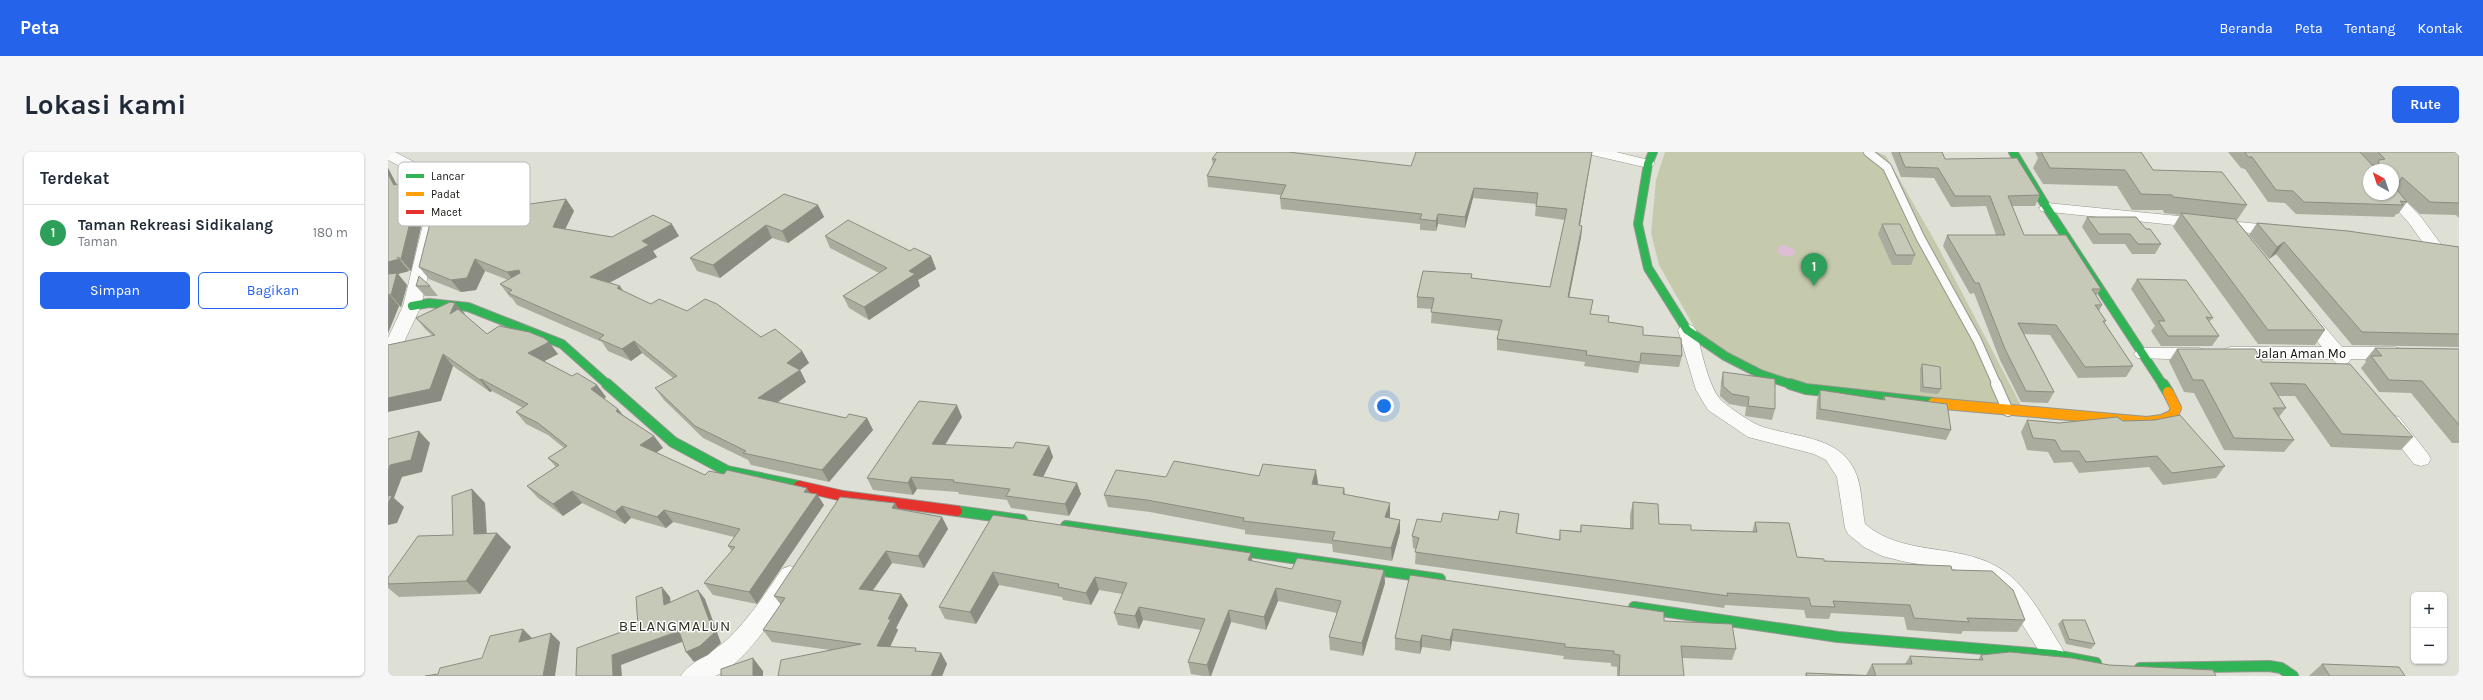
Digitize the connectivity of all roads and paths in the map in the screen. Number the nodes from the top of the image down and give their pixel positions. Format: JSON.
{"nodes":[{"id":1,"x":1597,"y":152,"type":"edge"},
{"id":2,"x":1868,"y":152,"type":"edge"},
{"id":3,"x":2013,"y":152,"type":"edge"},
{"id":4,"x":388,"y":154,"type":"edge"},
{"id":5,"x":1650,"y":158,"type":"edge"},
{"id":6,"x":403,"y":162,"type":"edge"},
{"id":7,"x":2397,"y":200,"type":"edge"},
{"id":8,"x":2047,"y":208,"type":"junction"},
{"id":9,"x":428,"y":226,"type":"edge"},
{"id":10,"x":2232,"y":226,"type":"junction"},
{"id":11,"x":2293,"y":232,"type":"edge"},
{"id":12,"x":2247,"y":244,"type":"edge"},
{"id":13,"x":2415,"y":248,"type":"edge"},
{"id":14,"x":2296,"y":304,"type":"edge"},
{"id":15,"x":412,"y":306,"type":"junction"},
{"id":16,"x":1687,"y":330,"type":"junction"},
{"id":17,"x":2336,"y":352,"type":"junction"},
{"id":18,"x":2413,"y":353,"type":"edge"},
{"id":19,"x":2143,"y":354,"type":"junction"},
{"id":20,"x":388,"y":357,"type":"edge"},
{"id":21,"x":2354,"y":375,"type":"edge"},
{"id":22,"x":2380,"y":407,"type":"edge"},
{"id":23,"x":2008,"y":411,"type":"junction"},
{"id":24,"x":2420,"y":459,"type":"dead end"},
{"id":25,"x":843,"y":496,"type":"junction"},
{"id":26,"x":830,"y":516,"type":"edge"},
{"id":27,"x":1031,"y":522,"type":"edge"},
{"id":28,"x":1055,"y":525,"type":"edge"},
{"id":29,"x":803,"y":556,"type":"edge"},
{"id":30,"x":1450,"y":581,"type":"edge"},
{"id":31,"x":1624,"y":606,"type":"edge"},
{"id":32,"x":2054,"y":655,"type":"junction"},
{"id":33,"x":2121,"y":670,"type":"edge"},
{"id":34,"x":693,"y":676,"type":"edge"},
{"id":35,"x":2293,"y":676,"type":"edge"}],
"edges":[{"from":1,"to":5,"type":"street"},
{"from":2,"to":23,"type":"lane"},
{"from":3,"to":8,"type":"street"},
{"from":4,"to":6,"type":"street"},
{"from":5,"to":16,"type":"street"},
{"from":7,"to":13,"type":"street"},
{"from":8,"to":10,"type":"street"},
{"from":8,"to":19,"type":"street"},
{"from":9,"to":15,"type":"street"},
{"from":10,"to":11,"type":"street"},
{"from":10,"to":12,"type":"street"},
{"from":14,"to":17,"type":"street"},
{"from":15,"to":20,"type":"street"},
{"from":15,"to":25,"type":"street"},
{"from":16,"to":23,"type":"street"},
{"from":16,"to":32,"type":"street"},
{"from":17,"to":18,"type":"street","name":"Jalan Aman Mo"},
{"from":17,"to":19,"type":"street","name":"Jalan Aman Mo"},
{"from":17,"to":21,"type":"street"},
{"from":19,"to":23,"type":"street"},
{"from":22,"to":24,"type":"street"},
{"from":25,"to":26,"type":"street"},
{"from":25,"to":27,"type":"street"},
{"from":28,"to":30,"type":"street"},
{"from":29,"to":34,"type":"street"},
{"from":31,"to":32,"type":"street"},
{"from":32,"to":33,"type":"street"},
{"from":33,"to":35,"type":"street"}]}
